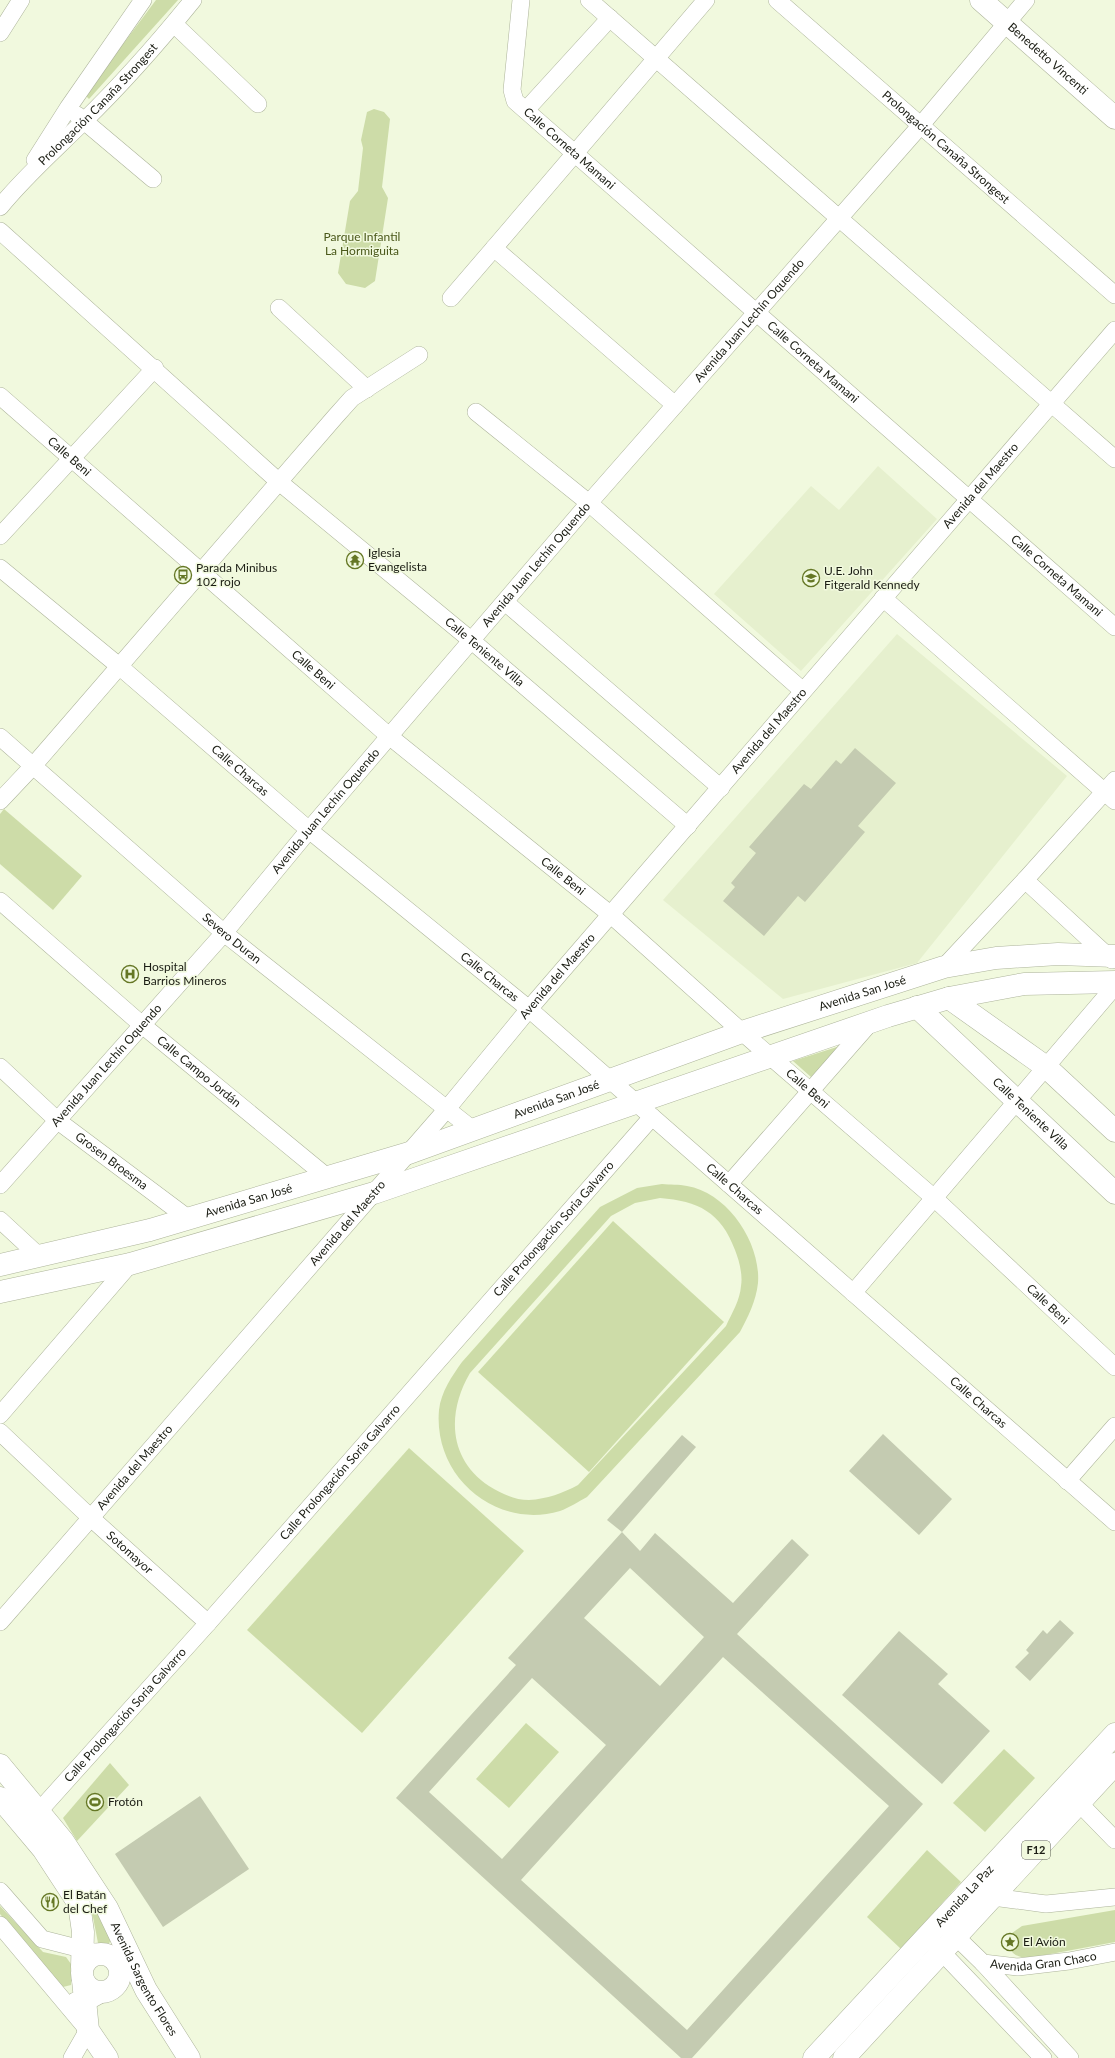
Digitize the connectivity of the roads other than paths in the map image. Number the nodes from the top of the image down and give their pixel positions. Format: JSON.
{"nodes":[{"id":1,"x":21,"y":0,"type":"edge"},
{"id":2,"x":143,"y":0,"type":"edge"},
{"id":3,"x":193,"y":0,"type":"edge"},
{"id":4,"x":521,"y":0,"type":"edge"},
{"id":5,"x":589,"y":0,"type":"edge"},
{"id":6,"x":706,"y":0,"type":"edge"},
{"id":7,"x":777,"y":0,"type":"edge"},
{"id":8,"x":980,"y":0,"type":"edge"},
{"id":9,"x":1026,"y":0,"type":"edge"},
{"id":10,"x":610,"y":18,"type":"junction"},
{"id":11,"x":1006,"y":22,"type":"junction"},
{"id":12,"x":174,"y":24,"type":"junction"},
{"id":13,"x":0,"y":33,"type":"edge"},
{"id":14,"x":656,"y":58,"type":"junction"},
{"id":15,"x":258,"y":104,"type":"dead end"},
{"id":16,"x":68,"y":108,"type":"junction"},
{"id":17,"x":526,"y":110,"type":"junction"},
{"id":18,"x":1115,"y":118,"type":"edge"},
{"id":19,"x":84,"y":121,"type":"junction"},
{"id":20,"x":921,"y":126,"type":"junction"},
{"id":21,"x":575,"y":153,"type":"junction"},
{"id":22,"x":153,"y":179,"type":"dead end"},
{"id":23,"x":20,"y":183,"type":"junction"},
{"id":24,"x":0,"y":207,"type":"edge"},
{"id":25,"x":839,"y":219,"type":"junction"},
{"id":26,"x":0,"y":231,"type":"edge"},
{"id":27,"x":494,"y":248,"type":"junction"},
{"id":28,"x":1115,"y":294,"type":"edge"},
{"id":29,"x":451,"y":298,"type":"dead end"},
{"id":30,"x":279,"y":308,"type":"dead end"},
{"id":31,"x":756,"y":312,"type":"junction"},
{"id":32,"x":1115,"y":330,"type":"edge"},
{"id":33,"x":420,"y":355,"type":"dead end"},
{"id":34,"x":155,"y":368,"type":"junction"},
{"id":35,"x":367,"y":389,"type":"junction"},
{"id":36,"x":0,"y":396,"type":"edge"},
{"id":37,"x":1051,"y":404,"type":"junction"},
{"id":38,"x":675,"y":405,"type":"junction"},
{"id":39,"x":476,"y":412,"type":"dead end"},
{"id":40,"x":72,"y":458,"type":"junction"},
{"id":41,"x":1115,"y":459,"type":"edge"},
{"id":42,"x":278,"y":481,"type":"junction"},
{"id":43,"x":969,"y":498,"type":"junction"},
{"id":44,"x":589,"y":503,"type":"junction"},
{"id":45,"x":0,"y":536,"type":"edge"},
{"id":46,"x":0,"y":568,"type":"edge"},
{"id":47,"x":199,"y":571,"type":"junction"},
{"id":48,"x":883,"y":598,"type":"junction"},
{"id":49,"x":505,"y":602,"type":"junction"},
{"id":50,"x":1115,"y":627,"type":"edge"},
{"id":51,"x":472,"y":641,"type":"junction"},
{"id":52,"x":118,"y":666,"type":"junction"},
{"id":53,"x":803,"y":691,"type":"junction"},
{"id":54,"x":389,"y":736,"type":"junction"},
{"id":55,"x":0,"y":737,"type":"edge"},
{"id":56,"x":33,"y":766,"type":"junction"},
{"id":57,"x":721,"y":788,"type":"junction"},
{"id":58,"x":1112,"y":791,"type":"edge"},
{"id":59,"x":0,"y":800,"type":"edge"},
{"id":60,"x":688,"y":826,"type":"junction"},
{"id":61,"x":308,"y":830,"type":"junction"},
{"id":62,"x":1026,"y":880,"type":"junction"},
{"id":63,"x":0,"y":901,"type":"edge"},
{"id":64,"x":610,"y":914,"type":"junction"},
{"id":65,"x":224,"y":933,"type":"junction"},
{"id":66,"x":1113,"y":958,"type":"edge"},
{"id":67,"x":944,"y":967,"type":"junction"},
{"id":68,"x":1115,"y":982,"type":"edge"},
{"id":69,"x":1115,"y":986,"type":"edge"},
{"id":70,"x":949,"y":998,"type":"junction"},
{"id":71,"x":917,"y":1007,"type":"junction"},
{"id":72,"x":529,"y":1008,"type":"junction"},
{"id":73,"x":870,"y":1023,"type":"junction"},
{"id":74,"x":141,"y":1024,"type":"junction"},
{"id":75,"x":742,"y":1032,"type":"junction"},
{"id":76,"x":946,"y":1035,"type":"junction"},
{"id":77,"x":771,"y":1056,"type":"junction"},
{"id":78,"x":1046,"y":1067,"type":"junction"},
{"id":79,"x":0,"y":1068,"type":"edge"},
{"id":80,"x":612,"y":1081,"type":"junction"},
{"id":81,"x":810,"y":1089,"type":"junction"},
{"id":82,"x":1018,"y":1100,"type":"junction"},
{"id":83,"x":636,"y":1102,"type":"junction"},
{"id":84,"x":446,"y":1110,"type":"junction"},
{"id":85,"x":652,"y":1117,"type":"junction"},
{"id":86,"x":58,"y":1121,"type":"junction"},
{"id":87,"x":472,"y":1129,"type":"junction"},
{"id":88,"x":1115,"y":1131,"type":"edge"},
{"id":89,"x":409,"y":1153,"type":"junction"},
{"id":90,"x":328,"y":1177,"type":"junction"},
{"id":91,"x":0,"y":1184,"type":"edge"},
{"id":92,"x":730,"y":1184,"type":"junction"},
{"id":93,"x":374,"y":1193,"type":"junction"},
{"id":94,"x":1115,"y":1193,"type":"edge"},
{"id":95,"x":933,"y":1197,"type":"junction"},
{"id":96,"x":189,"y":1219,"type":"junction"},
{"id":97,"x":0,"y":1220,"type":"edge"},
{"id":98,"x":39,"y":1256,"type":"junction"},
{"id":99,"x":130,"y":1264,"type":"junction"},
{"id":100,"x":0,"y":1265,"type":"edge"},
{"id":101,"x":0,"y":1292,"type":"edge"},
{"id":102,"x":853,"y":1293,"type":"junction"},
{"id":103,"x":1115,"y":1367,"type":"edge"},
{"id":104,"x":0,"y":1415,"type":"edge"},
{"id":105,"x":1115,"y":1426,"type":"edge"},
{"id":106,"x":0,"y":1432,"type":"edge"},
{"id":107,"x":1067,"y":1480,"type":"junction"},
{"id":108,"x":91,"y":1518,"type":"junction"},
{"id":109,"x":1115,"y":1522,"type":"edge"},
{"id":110,"x":0,"y":1622,"type":"edge"},
{"id":111,"x":208,"y":1624,"type":"junction"},
{"id":112,"x":1115,"y":1734,"type":"edge"},
{"id":113,"x":1115,"y":1764,"type":"edge"},
{"id":114,"x":0,"y":1765,"type":"edge"},
{"id":115,"x":0,"y":1798,"type":"edge"},
{"id":116,"x":1079,"y":1802,"type":"junction"},
{"id":117,"x":32,"y":1818,"type":"junction"},
{"id":118,"x":1115,"y":1840,"type":"edge"},
{"id":119,"x":972,"y":1888,"type":"junction"},
{"id":120,"x":0,"y":1891,"type":"edge"},
{"id":121,"x":992,"y":1897,"type":"junction"},
{"id":122,"x":1115,"y":1897,"type":"edge"},
{"id":123,"x":0,"y":1924,"type":"edge"},
{"id":124,"x":117,"y":1929,"type":"junction"},
{"id":125,"x":941,"y":1937,"type":"junction"},
{"id":126,"x":1115,"y":1952,"type":"edge"},
{"id":127,"x":100,"y":1962,"type":"junction"},
{"id":128,"x":982,"y":1963,"type":"junction"},
{"id":129,"x":146,"y":1990,"type":"junction"},
{"id":130,"x":105,"y":1992,"type":"junction"},
{"id":131,"x":63,"y":2000,"type":"junction"},
{"id":132,"x":85,"y":2003,"type":"junction"},
{"id":133,"x":88,"y":2030,"type":"junction"},
{"id":134,"x":72,"y":2058,"type":"edge"},
{"id":135,"x":107,"y":2058,"type":"edge"},
{"id":136,"x":190,"y":2058,"type":"edge"},
{"id":137,"x":814,"y":2058,"type":"edge"},
{"id":138,"x":844,"y":2058,"type":"edge"},
{"id":139,"x":1043,"y":2058,"type":"edge"},
{"id":140,"x":1070,"y":2058,"type":"edge"}],
"edges":[{"from":1,"to":13,"type":"street"},
{"from":2,"to":16,"type":"street"},
{"from":3,"to":12,"type":"street","name":"Prolongación Canaña Strongest"},
{"from":4,"to":17,"type":"street","name":"Calle Corneta Mamani"},
{"from":5,"to":10,"type":"street"},
{"from":6,"to":14,"type":"street"},
{"from":7,"to":20,"type":"street","name":"Prolongación Canaña Strongest"},
{"from":8,"to":11,"type":"street","name":"Benedetto Vincenti"},
{"from":9,"to":11,"type":"street","name":"Avenida Juan Lechín Oquendo"},
{"from":10,"to":14,"type":"street"},
{"from":10,"to":17,"type":"street"},
{"from":11,"to":18,"type":"street","name":"Benedetto Vincenti"},
{"from":11,"to":20,"type":"street","name":"Avenida Juan Lechín Oquendo"},
{"from":12,"to":15,"type":"street"},
{"from":12,"to":19,"type":"street","name":"Prolongación Canaña Strongest"},
{"from":14,"to":21,"type":"street"},
{"from":14,"to":25,"type":"street"},
{"from":16,"to":19,"type":"street"},
{"from":16,"to":23,"type":"street"},
{"from":17,"to":21,"type":"street","name":"Calle Corneta Mamani"},
{"from":19,"to":22,"type":"street"},
{"from":19,"to":23,"type":"street","name":"Prolongación Canaña Strongest"},
{"from":20,"to":25,"type":"street","name":"Avenida Juan Lechín Oquendo"},
{"from":20,"to":28,"type":"street","name":"Prolongación Canaña Strongest"},
{"from":21,"to":27,"type":"street"},
{"from":21,"to":31,"type":"street","name":"Calle Corneta Mamani"},
{"from":23,"to":24,"type":"street","name":"Prolongación Canaña Strongest"},
{"from":25,"to":31,"type":"street","name":"Avenida Juan Lechín Oquendo"},
{"from":25,"to":37,"type":"street"},
{"from":26,"to":34,"type":"street","name":"Calle Teniente Villa"},
{"from":27,"to":29,"type":"street"},
{"from":27,"to":38,"type":"street"},
{"from":30,"to":35,"type":"street"},
{"from":31,"to":38,"type":"street","name":"Avenida Juan Lechín Oquendo"},
{"from":31,"to":43,"type":"street","name":"Calle Corneta Mamani"},
{"from":32,"to":37,"type":"street","name":"Avenida del Maestro"},
{"from":33,"to":35,"type":"street"},
{"from":34,"to":40,"type":"street"},
{"from":34,"to":42,"type":"street","name":"Calle Teniente Villa"},
{"from":35,"to":42,"type":"street"},
{"from":36,"to":40,"type":"street","name":"Calle Beni"},
{"from":37,"to":41,"type":"street"},
{"from":37,"to":43,"type":"street","name":"Avenida del Maestro"},
{"from":38,"to":44,"type":"street","name":"Avenida Juan Lechín Oquendo"},
{"from":39,"to":44,"type":"street"},
{"from":40,"to":45,"type":"street"},
{"from":40,"to":47,"type":"street","name":"Calle Beni"},
{"from":42,"to":47,"type":"street"},
{"from":42,"to":51,"type":"street","name":"Calle Teniente Villa"},
{"from":43,"to":48,"type":"street","name":"Avenida del Maestro"},
{"from":43,"to":50,"type":"street","name":"Calle Corneta Mamani"},
{"from":44,"to":49,"type":"street","name":"Avenida Juan Lechín Oquendo"},
{"from":44,"to":53,"type":"street"},
{"from":46,"to":52,"type":"street","name":"Calle Charcas"},
{"from":47,"to":52,"type":"street"},
{"from":47,"to":54,"type":"street","name":"Calle Beni"},
{"from":48,"to":53,"type":"street","name":"Avenida del Maestro"},
{"from":48,"to":58,"type":"street"},
{"from":49,"to":51,"type":"street","name":"Avenida Juan Lechín Oquendo"},
{"from":49,"to":57,"type":"street"},
{"from":51,"to":54,"type":"street","name":"Avenida Juan Lechín Oquendo"},
{"from":51,"to":60,"type":"street","name":"Calle Teniente Villa"},
{"from":52,"to":56,"type":"street"},
{"from":52,"to":61,"type":"street","name":"Calle Charcas"},
{"from":53,"to":57,"type":"street","name":"Avenida del Maestro"},
{"from":54,"to":61,"type":"street","name":"Avenida Juan Lechín Oquendo"},
{"from":54,"to":64,"type":"street","name":"Calle Beni"},
{"from":55,"to":56,"type":"street","name":"Severo Duran"},
{"from":56,"to":59,"type":"street"},
{"from":56,"to":65,"type":"street","name":"Severo Duran"},
{"from":57,"to":60,"type":"street","name":"Avenida del Maestro"},
{"from":58,"to":62,"type":"street"},
{"from":60,"to":64,"type":"street","name":"Avenida del Maestro"},
{"from":61,"to":65,"type":"street","name":"Avenida Juan Lechín Oquendo"},
{"from":61,"to":72,"type":"street","name":"Calle Charcas"},
{"from":62,"to":66,"type":"street"},
{"from":62,"to":67,"type":"street"},
{"from":63,"to":74,"type":"street","name":"Calle Campo Jordán"},
{"from":64,"to":72,"type":"street","name":"Avenida del Maestro"},
{"from":64,"to":75,"type":"street","name":"Calle Beni"},
{"from":65,"to":74,"type":"street","name":"Avenida Juan Lechín Oquendo"},
{"from":65,"to":84,"type":"street","name":"Severo Duran"},
{"from":66,"to":67,"type":"street","name":"Avenida San José"},
{"from":67,"to":70,"type":"street"},
{"from":67,"to":75,"type":"street","name":"Avenida San José"},
{"from":68,"to":70,"type":"street"},
{"from":69,"to":78,"type":"street"},
{"from":70,"to":71,"type":"street"},
{"from":70,"to":76,"type":"street"},
{"from":70,"to":78,"type":"street"},
{"from":71,"to":73,"type":"street"},
{"from":71,"to":76,"type":"street","name":"Calle Teniente Villa"},
{"from":72,"to":80,"type":"street","name":"Calle Charcas"},
{"from":72,"to":84,"type":"street","name":"Avenida del Maestro"},
{"from":73,"to":77,"type":"street"},
{"from":73,"to":81,"type":"street"},
{"from":74,"to":86,"type":"street","name":"Avenida Juan Lechín Oquendo"},
{"from":74,"to":90,"type":"street","name":"Calle Campo Jordán"},
{"from":75,"to":77,"type":"street","name":"Calle Beni"},
{"from":75,"to":80,"type":"street","name":"Avenida San José"},
{"from":76,"to":82,"type":"street","name":"Calle Teniente Villa"},
{"from":77,"to":81,"type":"street","name":"Calle Beni"},
{"from":77,"to":83,"type":"street"},
{"from":78,"to":82,"type":"street"},
{"from":78,"to":88,"type":"street"},
{"from":79,"to":86,"type":"street","name":"Grosen Broesma"},
{"from":80,"to":83,"type":"street","name":"Calle Charcas"},
{"from":80,"to":87,"type":"street","name":"Avenida San José"},
{"from":81,"to":92,"type":"street"},
{"from":81,"to":95,"type":"street","name":"Calle Beni"},
{"from":82,"to":94,"type":"street","name":"Calle Teniente Villa"},
{"from":82,"to":95,"type":"street"},
{"from":83,"to":85,"type":"street","name":"Calle Charcas"},
{"from":83,"to":93,"type":"street"},
{"from":84,"to":87,"type":"street","name":"Severo Duran"},
{"from":84,"to":89,"type":"street","name":"Avenida del Maestro"},
{"from":85,"to":92,"type":"street","name":"Calle Charcas"},
{"from":85,"to":111,"type":"street","name":"Calle Prolongación Soria Galvarro"},
{"from":86,"to":91,"type":"street","name":"Avenida Juan Lechín Oquendo"},
{"from":86,"to":96,"type":"street","name":"Grosen Broesma"},
{"from":87,"to":89,"type":"street","name":"Avenida San José"},
{"from":89,"to":90,"type":"street","name":"Avenida San José"},
{"from":89,"to":93,"type":"street","name":"Avenida del Maestro"},
{"from":90,"to":96,"type":"street","name":"Avenida San José"},
{"from":92,"to":102,"type":"street","name":"Calle Charcas"},
{"from":93,"to":99,"type":"street"},
{"from":93,"to":108,"type":"street","name":"Avenida del Maestro"},
{"from":95,"to":102,"type":"street"},
{"from":95,"to":103,"type":"street","name":"Calle Beni"},
{"from":96,"to":98,"type":"street","name":"Avenida San José"},
{"from":97,"to":98,"type":"street"},
{"from":98,"to":100,"type":"street","name":"Avenida San José"},
{"from":99,"to":101,"type":"street"},
{"from":99,"to":104,"type":"street"},
{"from":102,"to":107,"type":"street","name":"Calle Charcas"},
{"from":105,"to":107,"type":"street"},
{"from":106,"to":108,"type":"street","name":"Sotomayor"},
{"from":107,"to":109,"type":"street","name":"Calle Charcas"},
{"from":108,"to":110,"type":"street","name":"Avenida del Maestro"},
{"from":108,"to":111,"type":"street","name":"Sotomayor"},
{"from":111,"to":117,"type":"street","name":"Calle Prolongación Soria Galvarro"},
{"from":112,"to":119,"type":"street","name":"Avenida La Paz","number":"F12"},
{"from":113,"to":116,"type":"street","name":"Avenida La Paz","number":"F12"},
{"from":114,"to":117,"type":"street","name":"Avenida Sargento Flores"},
{"from":115,"to":117,"type":"street","name":"Avenida Sargento Flores"},
{"from":116,"to":118,"type":"street"},
{"from":116,"to":121,"type":"street","name":"Avenida La Paz","number":"F12"},
{"from":117,"to":124,"type":"street","name":"Avenida Sargento Flores"},
{"from":117,"to":127,"type":"street","name":"Avenida Sargento Flores"},
{"from":119,"to":121,"type":"street"},
{"from":119,"to":125,"type":"street","name":"Avenida La Paz","number":"F12"},
{"from":120,"to":127,"type":"street"},
{"from":121,"to":122,"type":"street"},
{"from":121,"to":125,"type":"street","name":"Avenida La Paz","number":"F12"},
{"from":123,"to":131,"type":"street"},
{"from":124,"to":127,"type":"street"},
{"from":124,"to":129,"type":"street","name":"Avenida Sargento Flores"},
{"from":125,"to":128,"type":"street","name":"Avenida Gran Chaco"},
{"from":125,"to":137,"type":"street","name":"Avenida La Paz","number":"F12"},
{"from":125,"to":138,"type":"street","name":"Avenida La Paz","number":"F12"},
{"from":125,"to":139,"type":"street"},
{"from":126,"to":128,"type":"street","name":"Avenida Gran Chaco"},
{"from":127,"to":129,"type":"street"},
{"from":127,"to":130,"type":"street"},
{"from":127,"to":130,"type":"street"},
{"from":127,"to":132,"type":"street","name":"Avenida Sargento Flores"},
{"from":128,"to":140,"type":"street"},
{"from":129,"to":136,"type":"street","name":"Avenida Sargento Flores"},
{"from":130,"to":132,"type":"street"},
{"from":131,"to":132,"type":"street"},
{"from":131,"to":133,"type":"street"},
{"from":132,"to":133,"type":"street","name":"Avenida Sargento Flores"},
{"from":133,"to":134,"type":"street"},
{"from":133,"to":135,"type":"street","name":"Avenida Sargento Flores"}]}
